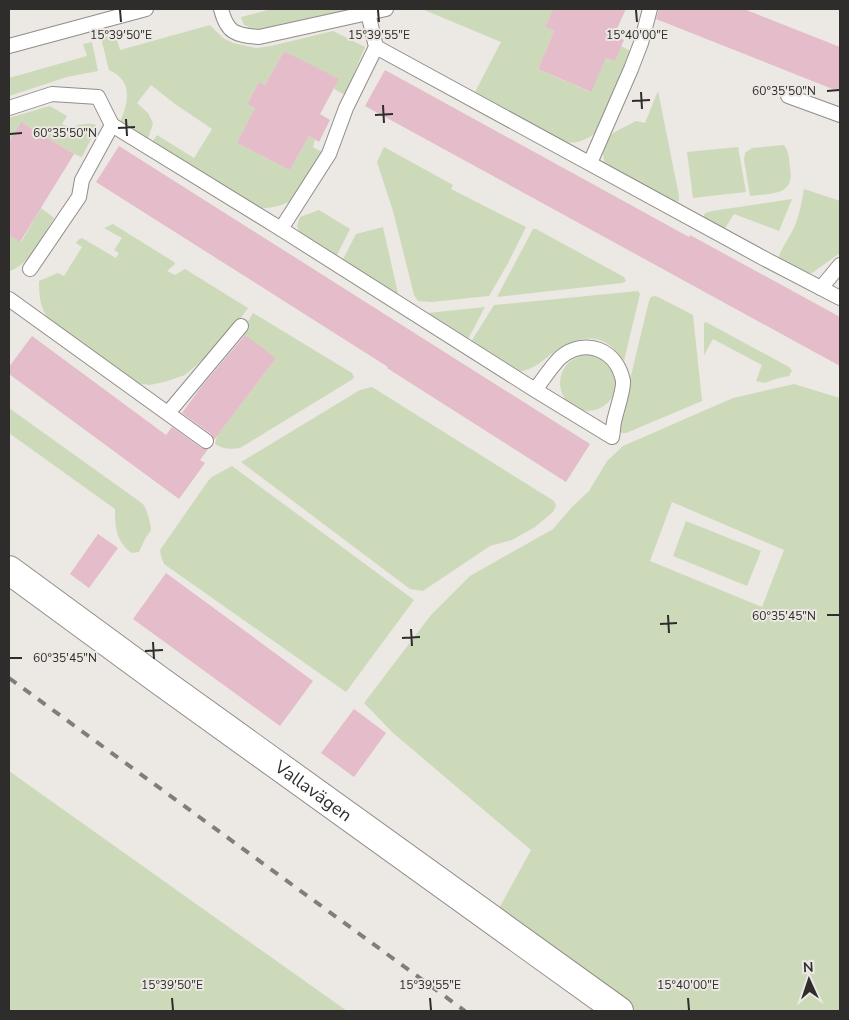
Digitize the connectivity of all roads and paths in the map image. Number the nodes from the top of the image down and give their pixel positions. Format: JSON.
{"nodes":[{"id":1,"x":146,"y":9,"type":"edge"},
{"id":2,"x":221,"y":9,"type":"edge"},
{"id":3,"x":386,"y":9,"type":"edge"},
{"id":4,"x":650,"y":9,"type":"edge"},
{"id":5,"x":368,"y":13,"type":"junction"},
{"id":6,"x":9,"y":46,"type":"edge"},
{"id":7,"x":376,"y":46,"type":"junction"},
{"id":8,"x":788,"y":96,"type":"dead end"},
{"id":9,"x":9,"y":108,"type":"edge"},
{"id":10,"x":840,"y":115,"type":"edge"},
{"id":11,"x":112,"y":125,"type":"junction"},
{"id":12,"x":590,"y":163,"type":"junction"},
{"id":13,"x":281,"y":229,"type":"junction"},
{"id":14,"x":840,"y":265,"type":"edge"},
{"id":15,"x":30,"y":269,"type":"dead end"},
{"id":16,"x":821,"y":288,"type":"junction"},
{"id":17,"x":840,"y":298,"type":"edge"},
{"id":18,"x":9,"y":299,"type":"edge"},
{"id":19,"x":241,"y":326,"type":"dead end"},
{"id":20,"x":535,"y":390,"type":"junction"},
{"id":21,"x":168,"y":413,"type":"junction"},
{"id":22,"x":206,"y":441,"type":"dead end"},
{"id":23,"x":9,"y":570,"type":"edge"},
{"id":24,"x":619,"y":1011,"type":"edge"}],
"edges":[{"from":1,"to":6,"type":"lane"},
{"from":2,"to":5,"type":"lane"},
{"from":3,"to":5,"type":"lane"},
{"from":4,"to":12,"type":"lane"},
{"from":5,"to":7,"type":"lane"},
{"from":7,"to":12,"type":"lane"},
{"from":7,"to":13,"type":"lane"},
{"from":8,"to":10,"type":"lane"},
{"from":9,"to":11,"type":"lane"},
{"from":11,"to":13,"type":"lane"},
{"from":11,"to":15,"type":"lane"},
{"from":12,"to":16,"type":"lane"},
{"from":13,"to":20,"type":"lane"},
{"from":14,"to":16,"type":"lane"},
{"from":16,"to":17,"type":"lane"},
{"from":18,"to":21,"type":"lane"},
{"from":19,"to":21,"type":"lane"},
{"from":20,"to":20,"type":"lane"},
{"from":21,"to":22,"type":"lane"},
{"from":23,"to":24,"type":"street","name":"Vallavägen"}]}
